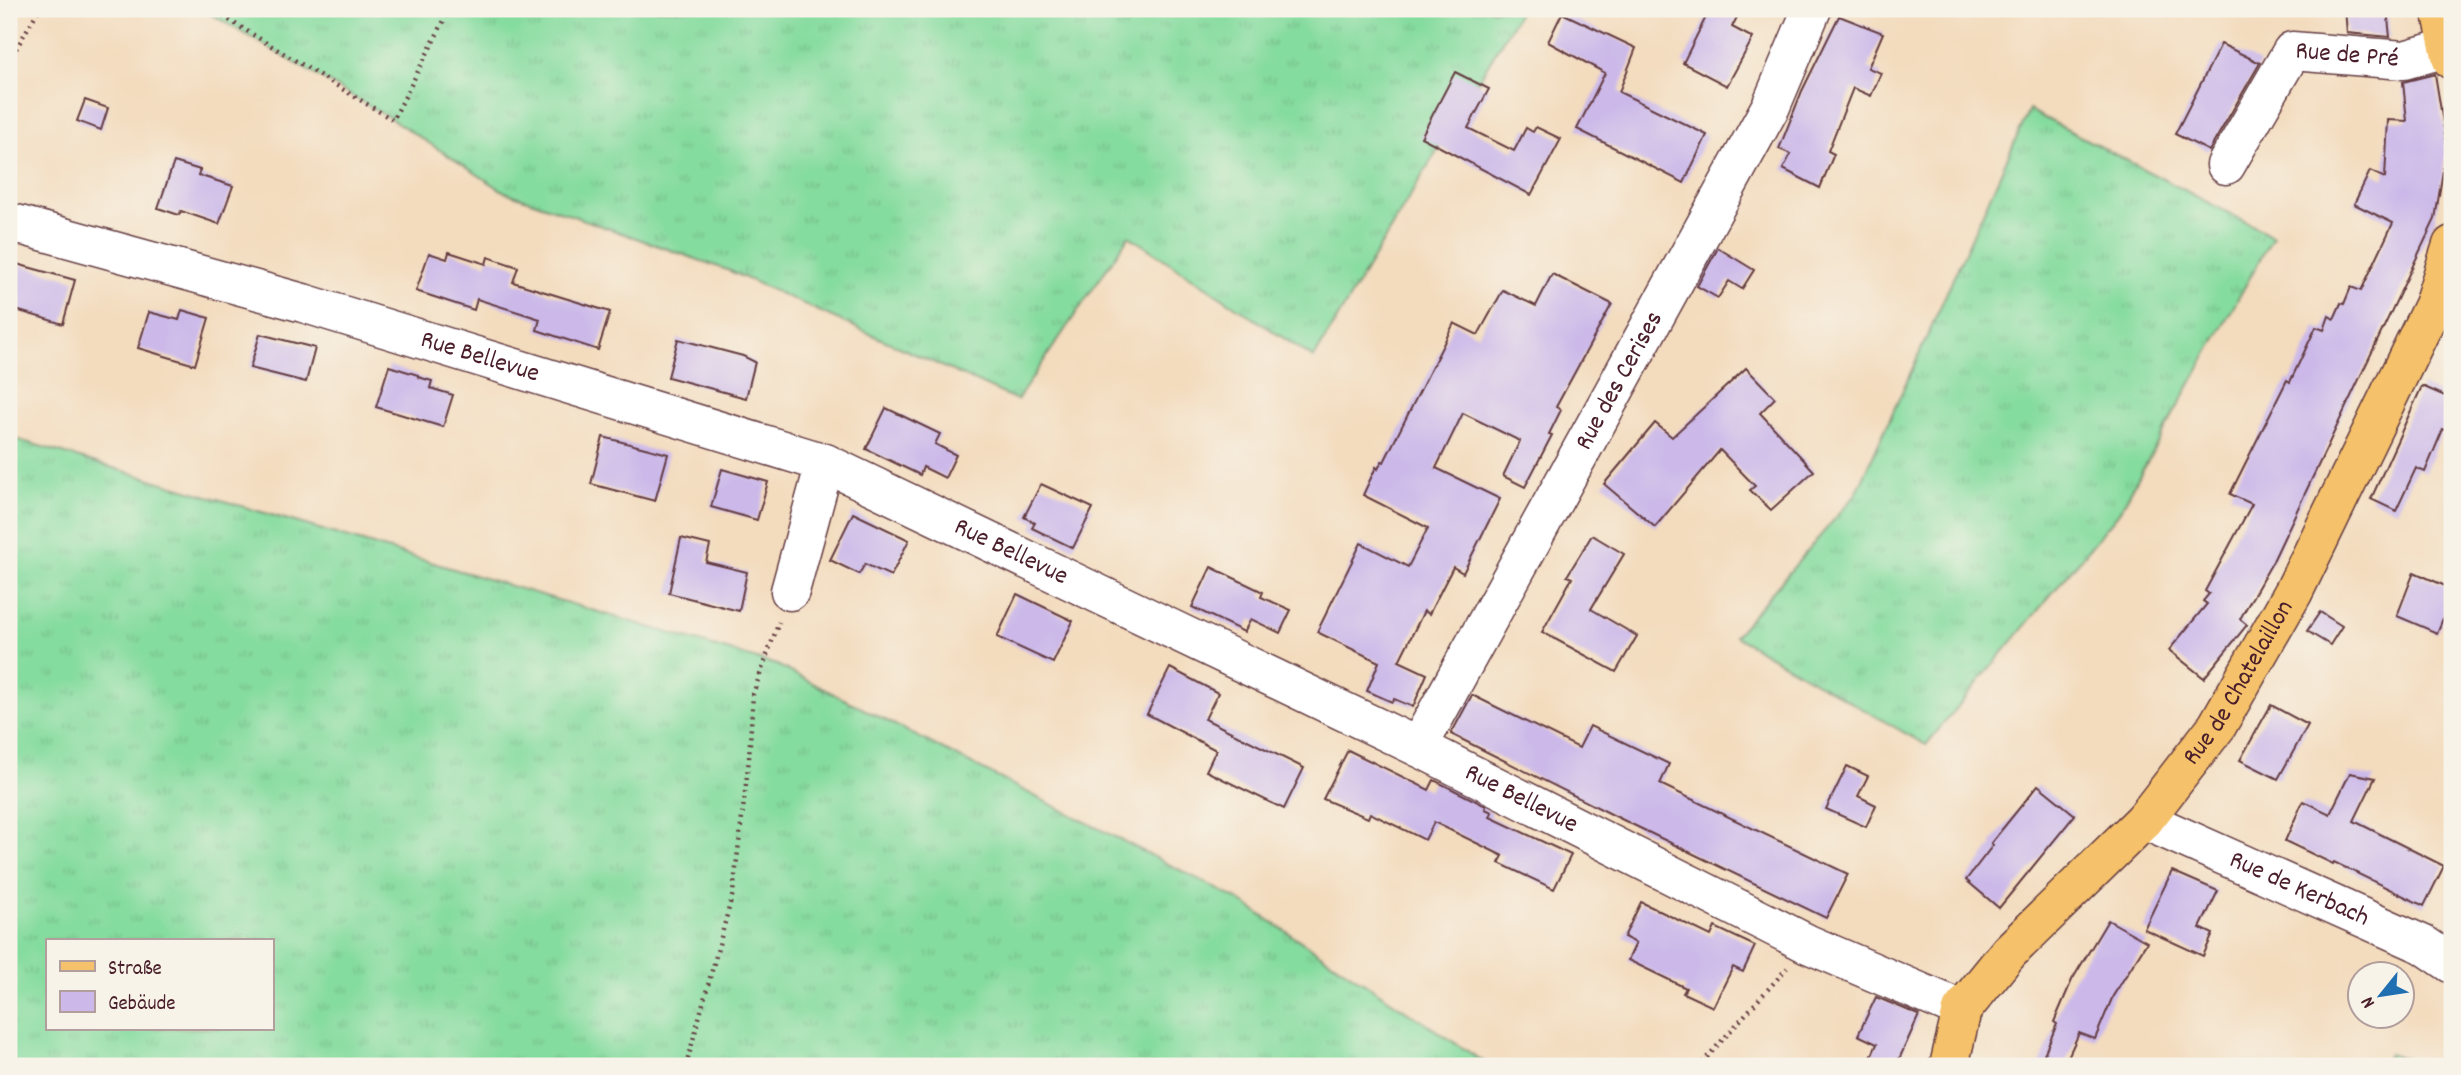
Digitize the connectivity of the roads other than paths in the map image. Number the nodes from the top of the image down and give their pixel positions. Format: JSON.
{"nodes":[{"id":1,"x":1812,"y":9,"type":"edge"},
{"id":2,"x":2448,"y":33,"type":"edge"},
{"id":3,"x":2226,"y":165,"type":"dead end"},
{"id":4,"x":9,"y":222,"type":"edge"},
{"id":5,"x":2452,"y":245,"type":"edge"},
{"id":6,"x":825,"y":463,"type":"junction"},
{"id":7,"x":790,"y":592,"type":"road end"},
{"id":8,"x":1418,"y":747,"type":"junction"},
{"id":9,"x":2144,"y":820,"type":"junction"},
{"id":10,"x":2452,"y":964,"type":"edge"},
{"id":11,"x":1962,"y":1010,"type":"junction"},
{"id":12,"x":1948,"y":1066,"type":"edge"}],
"edges":[{"from":1,"to":8,"type":"street","name":"Rue des Cerises"},
{"from":2,"to":3,"type":"street","name":"Rue de Pré"},
{"from":4,"to":6,"type":"street","name":"Rue Bellevue"},
{"from":5,"to":9,"type":"main road","name":"Rue de Chatelaillon"},
{"from":6,"to":7,"type":"street"},
{"from":6,"to":8,"type":"street","name":"Rue Bellevue"},
{"from":8,"to":11,"type":"street","name":"Rue Bellevue"},
{"from":9,"to":10,"type":"street","name":"Rue de Kerbach"},
{"from":9,"to":11,"type":"main road","name":"Rue de Chatelaillon"},
{"from":11,"to":12,"type":"main road","name":"Rue de Chatelaillon"}]}
